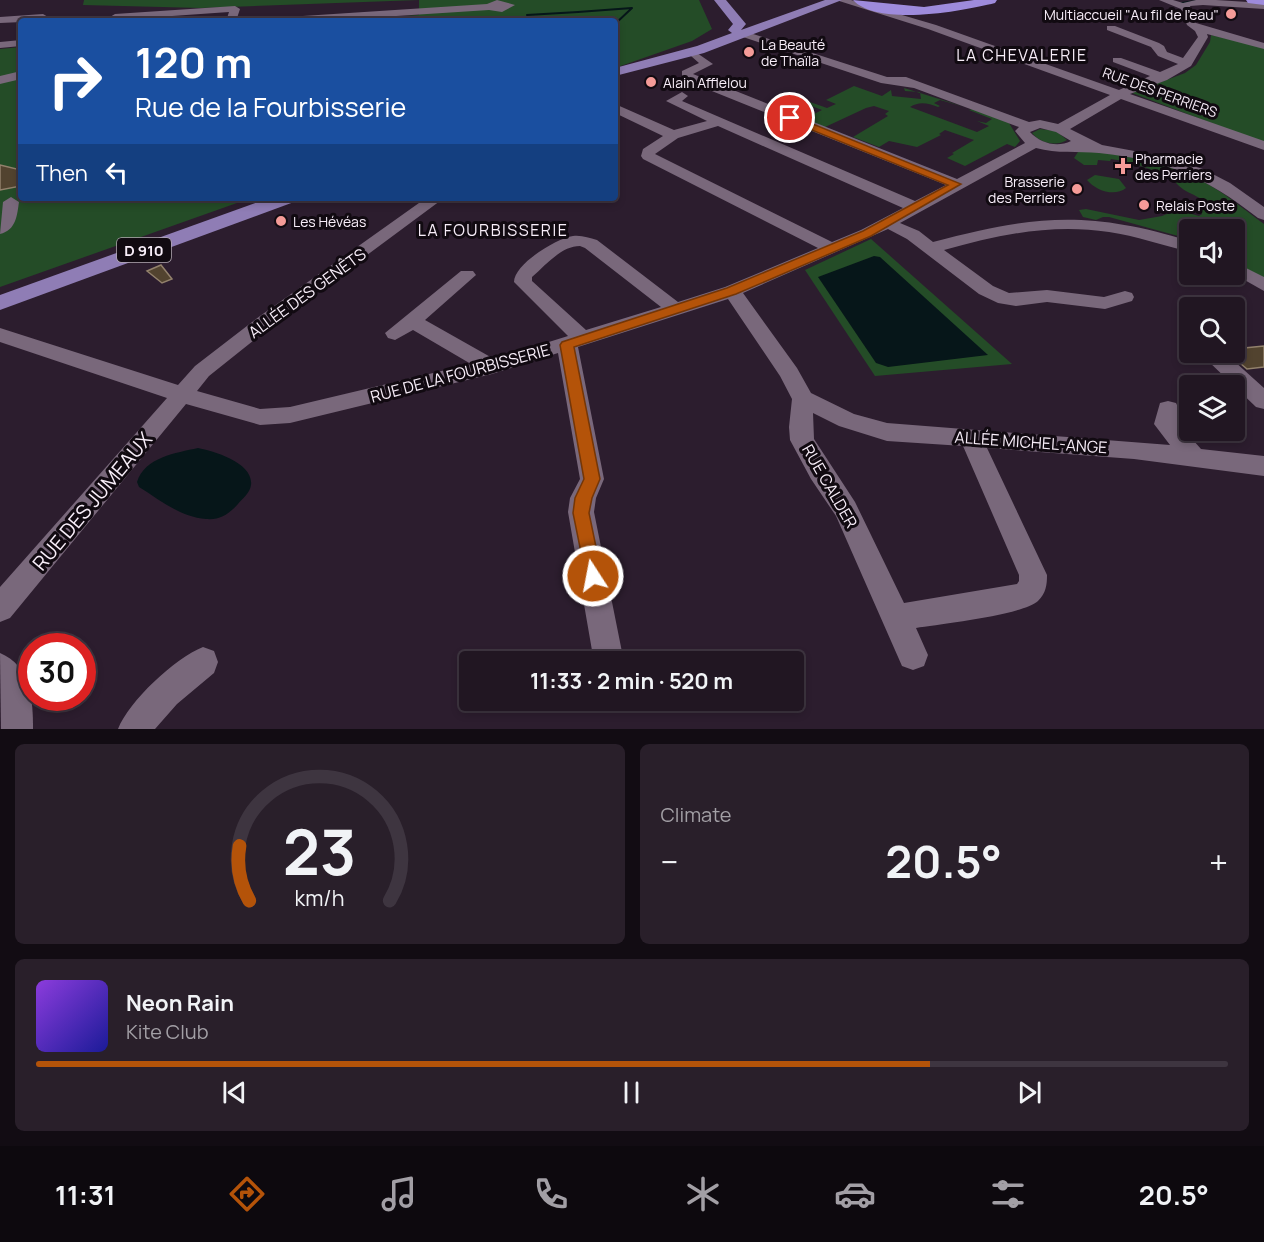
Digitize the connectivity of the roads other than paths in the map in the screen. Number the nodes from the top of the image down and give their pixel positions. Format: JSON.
{"nodes":[{"id":1,"x":708,"y":0,"type":"edge"},
{"id":2,"x":720,"y":0,"type":"edge"},
{"id":3,"x":821,"y":0,"type":"edge"},
{"id":4,"x":836,"y":0,"type":"edge"},
{"id":5,"x":841,"y":0,"type":"edge"},
{"id":6,"x":860,"y":0,"type":"edge"},
{"id":7,"x":990,"y":0,"type":"edge"},
{"id":8,"x":1164,"y":0,"type":"edge"},
{"id":9,"x":1253,"y":0,"type":"edge"},
{"id":10,"x":1264,"y":1,"type":"edge"},
{"id":11,"x":1264,"y":6,"type":"edge"},
{"id":12,"x":489,"y":7,"type":"dead end"},
{"id":13,"x":1185,"y":7,"type":"junction"},
{"id":14,"x":158,"y":16,"type":"junction"},
{"id":15,"x":289,"y":16,"type":"edge"},
{"id":16,"x":116,"y":17,"type":"dead end"},
{"id":17,"x":29,"y":18,"type":"edge"},
{"id":18,"x":42,"y":18,"type":"edge"},
{"id":19,"x":153,"y":18,"type":"edge"},
{"id":20,"x":232,"y":18,"type":"edge"},
{"id":21,"x":18,"y":19,"type":"edge"},
{"id":22,"x":0,"y":20,"type":"edge"},
{"id":23,"x":728,"y":26,"type":"junction"},
{"id":24,"x":1111,"y":28,"type":"dead end"},
{"id":25,"x":1200,"y":29,"type":"junction"},
{"id":26,"x":0,"y":30,"type":"edge"},
{"id":27,"x":18,"y":34,"type":"edge"},
{"id":28,"x":18,"y":35,"type":"edge"},
{"id":29,"x":18,"y":36,"type":"edge"},
{"id":30,"x":0,"y":39,"type":"edge"},
{"id":31,"x":0,"y":45,"type":"edge"},
{"id":32,"x":1264,"y":46,"type":"edge"},
{"id":33,"x":691,"y":54,"type":"junction"},
{"id":34,"x":1117,"y":60,"type":"dead end"},
{"id":35,"x":1187,"y":64,"type":"junction"},
{"id":36,"x":648,"y":65,"type":"junction"},
{"id":37,"x":618,"y":71,"type":"edge"},
{"id":38,"x":18,"y":76,"type":"edge"},
{"id":39,"x":1163,"y":77,"type":"junction"},
{"id":40,"x":0,"y":80,"type":"edge"},
{"id":41,"x":618,"y":82,"type":"edge"},
{"id":42,"x":1123,"y":94,"type":"junction"},
{"id":43,"x":682,"y":96,"type":"dead end"},
{"id":44,"x":618,"y":109,"type":"edge"},
{"id":45,"x":718,"y":122,"type":"junction"},
{"id":46,"x":1029,"y":126,"type":"junction"},
{"id":47,"x":1061,"y":128,"type":"junction"},
{"id":48,"x":673,"y":135,"type":"junction"},
{"id":49,"x":1035,"y":143,"type":"junction"},
{"id":50,"x":1073,"y":144,"type":"junction"},
{"id":51,"x":1264,"y":146,"type":"edge"},
{"id":52,"x":956,"y":184,"type":"junction"},
{"id":53,"x":263,"y":201,"type":"edge"},
{"id":54,"x":279,"y":201,"type":"edge"},
{"id":55,"x":432,"y":201,"type":"edge"},
{"id":56,"x":11,"y":202,"type":"dead end"},
{"id":57,"x":915,"y":207,"type":"junction"},
{"id":58,"x":1264,"y":215,"type":"edge"},
{"id":59,"x":888,"y":222,"type":"junction"},
{"id":60,"x":0,"y":229,"type":"edge"},
{"id":61,"x":1179,"y":244,"type":"edge"},
{"id":62,"x":931,"y":248,"type":"junction"},
{"id":63,"x":832,"y":249,"type":"junction"},
{"id":64,"x":1245,"y":274,"type":"edge"},
{"id":65,"x":467,"y":275,"type":"dead end"},
{"id":66,"x":1264,"y":285,"type":"edge"},
{"id":67,"x":732,"y":291,"type":"junction"},
{"id":68,"x":0,"y":295,"type":"edge"},
{"id":69,"x":1125,"y":297,"type":"dead end"},
{"id":70,"x":0,"y":303,"type":"edge"},
{"id":71,"x":676,"y":310,"type":"junction"},
{"id":72,"x":412,"y":321,"type":"junction"},
{"id":73,"x":395,"y":333,"type":"dead end"},
{"id":74,"x":0,"y":335,"type":"edge"},
{"id":75,"x":575,"y":342,"type":"junction"},
{"id":76,"x":1224,"y":363,"type":"edge"},
{"id":77,"x":492,"y":367,"type":"junction"},
{"id":78,"x":183,"y":394,"type":"junction"},
{"id":79,"x":1260,"y":394,"type":"edge"},
{"id":80,"x":803,"y":399,"type":"junction"},
{"id":81,"x":1167,"y":409,"type":"dead end"},
{"id":82,"x":970,"y":437,"type":"junction"},
{"id":83,"x":1194,"y":457,"type":"junction"},
{"id":84,"x":1264,"y":466,"type":"edge"},
{"id":85,"x":0,"y":608,"type":"edge"},
{"id":86,"x":897,"y":618,"type":"junction"},
{"id":87,"x":607,"y":651,"type":"edge"},
{"id":88,"x":913,"y":655,"type":"dead end"},
{"id":89,"x":203,"y":662,"type":"dead end"},
{"id":90,"x":0,"y":668,"type":"edge"},
{"id":91,"x":17,"y":729,"type":"edge"},
{"id":92,"x":134,"y":729,"type":"edge"}],
"edges":[{"from":1,"to":23,"type":"main road"},
{"from":2,"to":23,"type":"main road"},
{"from":3,"to":23,"type":"main road"},
{"from":4,"to":23,"type":"main road"},
{"from":5,"to":42,"type":"street","name":"RUE DES PERRIERS"},
{"from":6,"to":7,"type":"highway"},
{"from":8,"to":13,"type":"street"},
{"from":9,"to":10,"type":"highway"},
{"from":11,"to":13,"type":"street"},
{"from":12,"to":15,"type":"street"},
{"from":13,"to":25,"type":"street"},
{"from":14,"to":16,"type":"street"},
{"from":14,"to":19,"type":"street"},
{"from":14,"to":20,"type":"street"},
{"from":17,"to":18,"type":"street"},
{"from":21,"to":22,"type":"street"},
{"from":23,"to":33,"type":"main road"},
{"from":23,"to":33,"type":"main road"},
{"from":23,"to":46,"type":"street"},
{"from":24,"to":35,"type":"street"},
{"from":25,"to":32,"type":"street"},
{"from":25,"to":35,"type":"street"},
{"from":26,"to":27,"type":"street"},
{"from":28,"to":30,"type":"street"},
{"from":29,"to":31,"type":"street"},
{"from":33,"to":36,"type":"main road"},
{"from":33,"to":52,"type":"street"},
{"from":34,"to":39,"type":"street"},
{"from":35,"to":39,"type":"street"},
{"from":36,"to":37,"type":"main road"},
{"from":36,"to":41,"type":"main road"},
{"from":38,"to":40,"type":"street"},
{"from":39,"to":42,"type":"street"},
{"from":42,"to":47,"type":"street"},
{"from":42,"to":51,"type":"street","name":"RUE DES PERRIERS"},
{"from":43,"to":45,"type":"street"},
{"from":44,"to":48,"type":"street"},
{"from":45,"to":48,"type":"street"},
{"from":45,"to":57,"type":"street"},
{"from":46,"to":47,"type":"street"},
{"from":46,"to":49,"type":"street"},
{"from":47,"to":50,"type":"street"},
{"from":48,"to":63,"type":"street"},
{"from":49,"to":50,"type":"street"},
{"from":49,"to":52,"type":"street","name":"RUE DE LA FOURBISSERIE"},
{"from":50,"to":58,"type":"street"},
{"from":52,"to":57,"type":"street","name":"RUE DE LA FOURBISSERIE"},
{"from":53,"to":68,"type":"main road","number":"D 910"},
{"from":54,"to":70,"type":"main road","number":"D 910"},
{"from":55,"to":78,"type":"street","name":"ALLÉE DES GENÊTS"},
{"from":56,"to":60,"type":"street"},
{"from":57,"to":59,"type":"street","name":"RUE DE LA FOURBISSERIE"},
{"from":59,"to":62,"type":"street"},
{"from":59,"to":63,"type":"street","name":"RUE DE LA FOURBISSERIE"},
{"from":61,"to":62,"type":"street"},
{"from":62,"to":69,"type":"street"},
{"from":63,"to":67,"type":"street","name":"RUE DE LA FOURBISSERIE"},
{"from":64,"to":66,"type":"street"},
{"from":65,"to":72,"type":"street"},
{"from":67,"to":71,"type":"street","name":"RUE DE LA FOURBISSERIE"},
{"from":67,"to":80,"type":"street"},
{"from":71,"to":75,"type":"street","name":"RUE DE LA FOURBISSERIE"},
{"from":71,"to":75,"type":"street"},
{"from":72,"to":73,"type":"street"},
{"from":72,"to":77,"type":"street"},
{"from":74,"to":78,"type":"street","name":"RUE DE LA FOURBISSERIE"},
{"from":75,"to":77,"type":"street","name":"RUE DE LA FOURBISSERIE"},
{"from":75,"to":87,"type":"street"},
{"from":76,"to":79,"type":"street"},
{"from":77,"to":78,"type":"street","name":"RUE DE LA FOURBISSERIE"},
{"from":78,"to":85,"type":"street","name":"RUE DES JUMEAUX"},
{"from":80,"to":82,"type":"street","name":"ALLÉE MICHEL-ANGE"},
{"from":80,"to":86,"type":"street","name":"RUE CALDER"},
{"from":81,"to":83,"type":"street"},
{"from":82,"to":83,"type":"street","name":"ALLÉE MICHEL-ANGE"},
{"from":82,"to":86,"type":"street"},
{"from":83,"to":84,"type":"street","name":"ALLÉE MICHEL-ANGE"},
{"from":86,"to":88,"type":"street","name":"RUE CALDER"},
{"from":89,"to":92,"type":"street"},
{"from":90,"to":91,"type":"street"}]}
